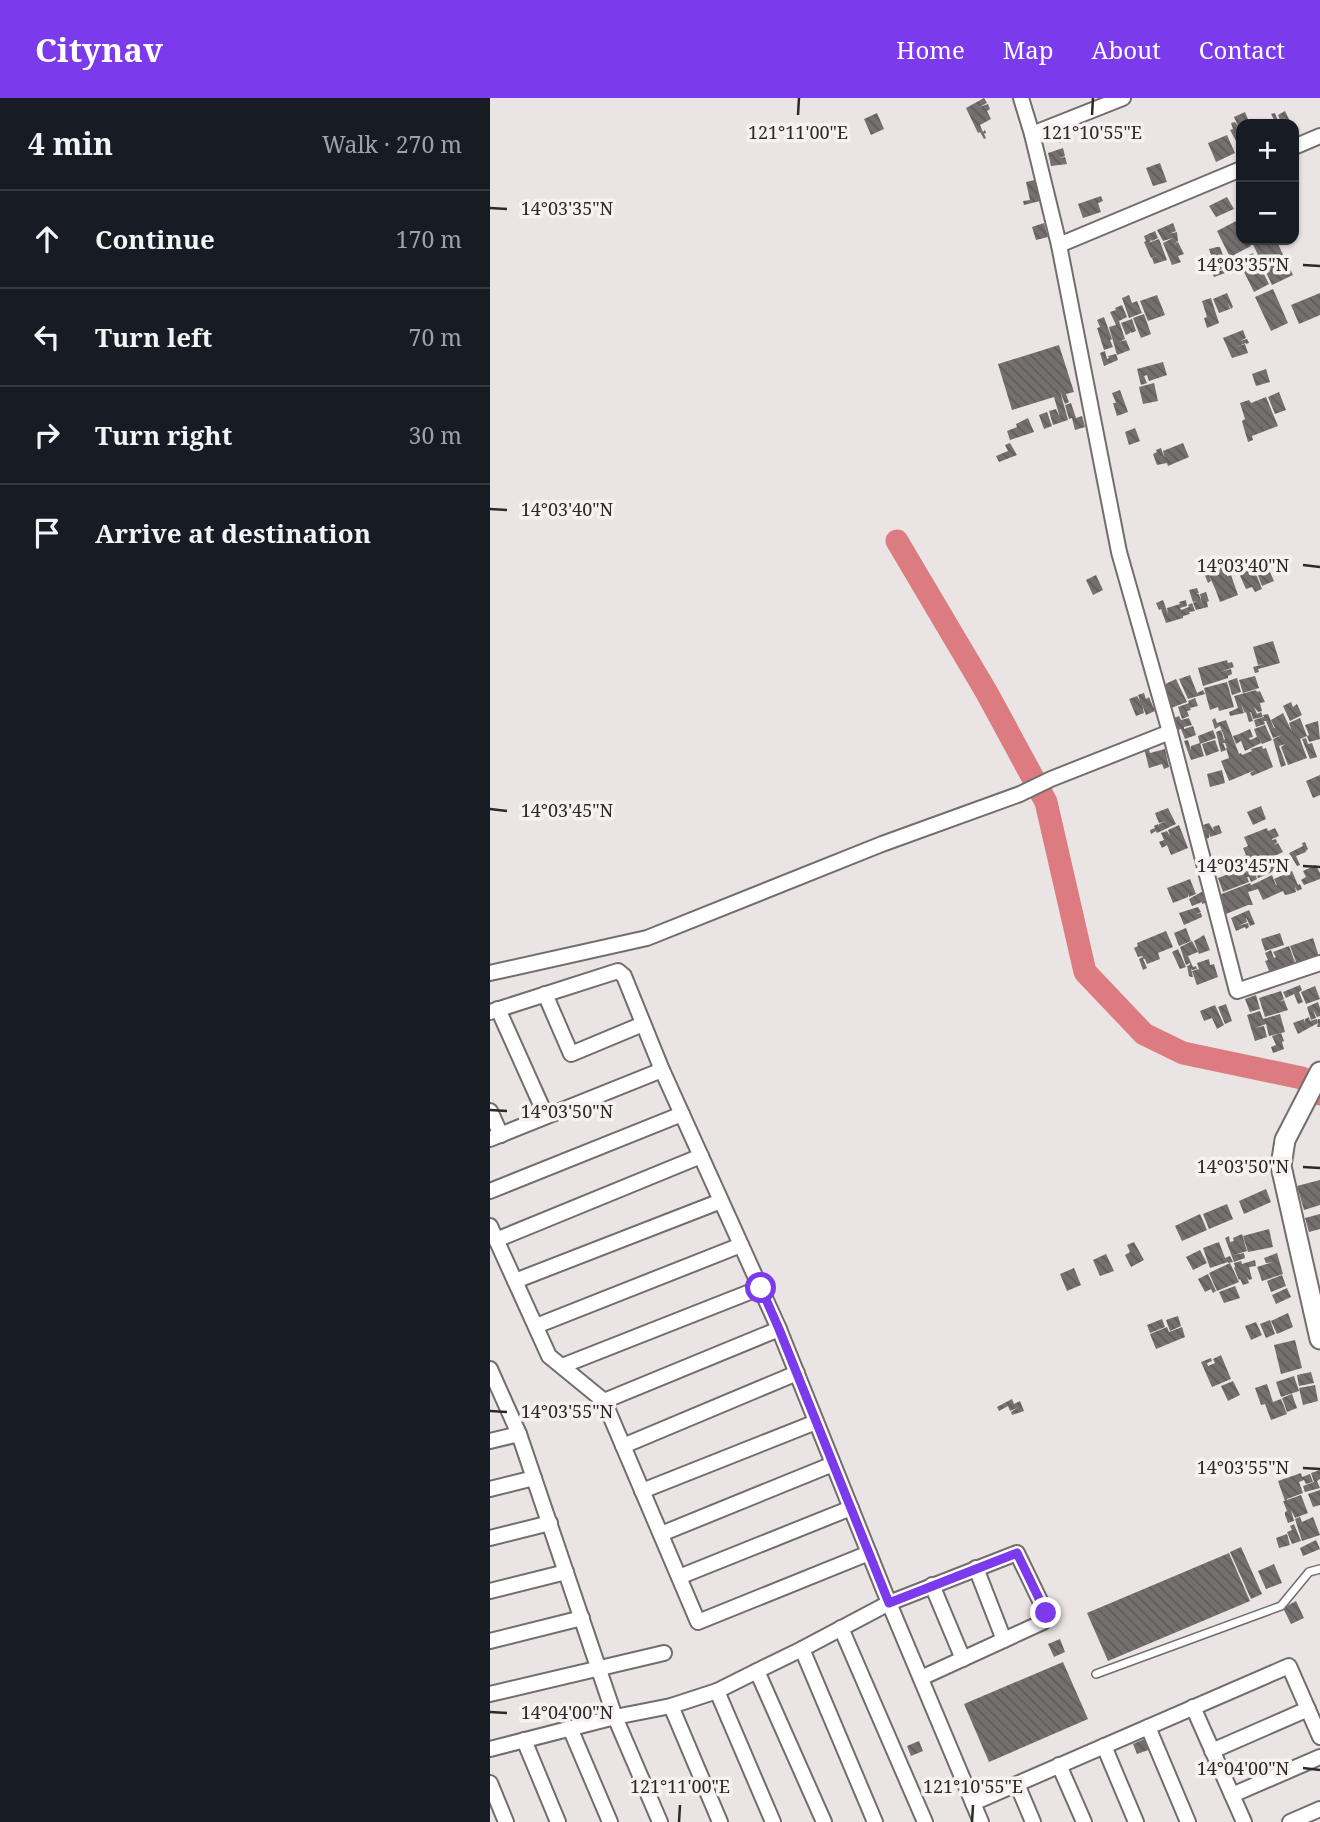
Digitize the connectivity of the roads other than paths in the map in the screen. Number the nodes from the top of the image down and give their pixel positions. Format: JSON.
{"nodes":[{"id":1,"x":1021,"y":98,"type":"edge"},
{"id":2,"x":1123,"y":98,"type":"edge"},
{"id":3,"x":1032,"y":134,"type":"junction"},
{"id":4,"x":1320,"y":136,"type":"edge"},
{"id":5,"x":1299,"y":145,"type":"edge"},
{"id":6,"x":1236,"y":171,"type":"edge"},
{"id":7,"x":1059,"y":245,"type":"junction"},
{"id":8,"x":1170,"y":732,"type":"junction"},
{"id":9,"x":1320,"y":963,"type":"edge"},
{"id":10,"x":490,"y":973,"type":"edge"},
{"id":11,"x":545,"y":995,"type":"junction"},
{"id":12,"x":494,"y":1011,"type":"edge"},
{"id":13,"x":643,"y":1024,"type":"junction"},
{"id":14,"x":662,"y":1070,"type":"junction"},
{"id":15,"x":1320,"y":1072,"type":"edge"},
{"id":16,"x":490,"y":1111,"type":"edge"},
{"id":17,"x":682,"y":1114,"type":"junction"},
{"id":18,"x":546,"y":1116,"type":"junction"},
{"id":19,"x":495,"y":1137,"type":"edge"},
{"id":20,"x":701,"y":1156,"type":"junction"},
{"id":21,"x":490,"y":1191,"type":"edge"},
{"id":22,"x":721,"y":1201,"type":"junction"},
{"id":23,"x":490,"y":1226,"type":"edge"},
{"id":24,"x":496,"y":1240,"type":"junction"},
{"id":25,"x":741,"y":1245,"type":"junction"},
{"id":26,"x":515,"y":1281,"type":"junction"},
{"id":27,"x":761,"y":1288,"type":"junction"},
{"id":28,"x":536,"y":1326,"type":"junction"},
{"id":29,"x":779,"y":1329,"type":"junction"},
{"id":30,"x":1320,"y":1339,"type":"edge"},
{"id":31,"x":562,"y":1366,"type":"junction"},
{"id":32,"x":490,"y":1369,"type":"edge"},
{"id":33,"x":797,"y":1373,"type":"junction"},
{"id":34,"x":494,"y":1389,"type":"edge"},
{"id":35,"x":604,"y":1401,"type":"junction"},
{"id":36,"x":816,"y":1422,"type":"junction"},
{"id":37,"x":519,"y":1434,"type":"junction"},
{"id":38,"x":490,"y":1441,"type":"edge"},
{"id":39,"x":623,"y":1446,"type":"junction"},
{"id":40,"x":833,"y":1464,"type":"junction"},
{"id":41,"x":534,"y":1478,"type":"junction"},
{"id":42,"x":490,"y":1489,"type":"edge"},
{"id":43,"x":642,"y":1491,"type":"junction"},
{"id":44,"x":851,"y":1508,"type":"junction"},
{"id":45,"x":550,"y":1523,"type":"junction"},
{"id":46,"x":661,"y":1534,"type":"junction"},
{"id":47,"x":490,"y":1538,"type":"edge"},
{"id":48,"x":869,"y":1553,"type":"junction"},
{"id":49,"x":976,"y":1568,"type":"junction"},
{"id":50,"x":1320,"y":1569,"type":"edge"},
{"id":51,"x":566,"y":1572,"type":"junction"},
{"id":52,"x":679,"y":1577,"type":"junction"},
{"id":53,"x":932,"y":1585,"type":"junction"},
{"id":54,"x":490,"y":1591,"type":"edge"},
{"id":55,"x":889,"y":1603,"type":"junction"},
{"id":56,"x":582,"y":1618,"type":"junction"},
{"id":57,"x":841,"y":1628,"type":"junction"},
{"id":58,"x":1004,"y":1640,"type":"junction"},
{"id":59,"x":490,"y":1641,"type":"edge"},
{"id":60,"x":802,"y":1649,"type":"junction"},
{"id":61,"x":664,"y":1653,"type":"dead end"},
{"id":62,"x":963,"y":1659,"type":"junction"},
{"id":63,"x":598,"y":1668,"type":"junction"},
{"id":64,"x":757,"y":1671,"type":"junction"},
{"id":65,"x":1096,"y":1674,"type":"dead end"},
{"id":66,"x":921,"y":1678,"type":"junction"},
{"id":67,"x":717,"y":1690,"type":"junction"},
{"id":68,"x":490,"y":1694,"type":"edge"},
{"id":69,"x":671,"y":1706,"type":"junction"},
{"id":70,"x":1194,"y":1707,"type":"junction"},
{"id":71,"x":1308,"y":1709,"type":"junction"},
{"id":72,"x":615,"y":1717,"type":"junction"},
{"id":73,"x":1148,"y":1727,"type":"junction"},
{"id":74,"x":570,"y":1728,"type":"junction"},
{"id":75,"x":1320,"y":1737,"type":"edge"},
{"id":76,"x":524,"y":1740,"type":"junction"},
{"id":77,"x":1104,"y":1746,"type":"junction"},
{"id":78,"x":490,"y":1749,"type":"edge"},
{"id":79,"x":1212,"y":1751,"type":"junction"},
{"id":80,"x":1320,"y":1757,"type":"edge"},
{"id":81,"x":1059,"y":1765,"type":"junction"},
{"id":82,"x":490,"y":1783,"type":"edge"},
{"id":83,"x":1017,"y":1784,"type":"junction"},
{"id":84,"x":1232,"y":1795,"type":"junction"},
{"id":85,"x":973,"y":1803,"type":"junction"},
{"id":86,"x":1320,"y":1809,"type":"edge"},
{"id":87,"x":506,"y":1822,"type":"edge"},
{"id":88,"x":558,"y":1822,"type":"edge"},
{"id":89,"x":610,"y":1822,"type":"edge"},
{"id":90,"x":660,"y":1822,"type":"edge"},
{"id":91,"x":720,"y":1822,"type":"edge"},
{"id":92,"x":773,"y":1822,"type":"edge"},
{"id":93,"x":824,"y":1822,"type":"edge"},
{"id":94,"x":875,"y":1822,"type":"edge"},
{"id":95,"x":925,"y":1822,"type":"edge"},
{"id":96,"x":981,"y":1822,"type":"edge"},
{"id":97,"x":1034,"y":1822,"type":"edge"},
{"id":98,"x":1084,"y":1822,"type":"edge"},
{"id":99,"x":1136,"y":1822,"type":"edge"},
{"id":100,"x":1188,"y":1822,"type":"edge"},
{"id":101,"x":1244,"y":1822,"type":"edge"},
{"id":102,"x":1290,"y":1822,"type":"edge"}],
"edges":[{"from":1,"to":3,"type":"street"},
{"from":2,"to":3,"type":"street"},
{"from":3,"to":7,"type":"street"},
{"from":4,"to":5,"type":"street"},
{"from":6,"to":7,"type":"street"},
{"from":7,"to":8,"type":"street"},
{"from":8,"to":9,"type":"street"},
{"from":8,"to":10,"type":"street"},
{"from":11,"to":12,"type":"street"},
{"from":11,"to":13,"type":"street"},
{"from":11,"to":13,"type":"street"},
{"from":12,"to":18,"type":"street"},
{"from":13,"to":14,"type":"street"},
{"from":14,"to":17,"type":"street"},
{"from":14,"to":18,"type":"street"},
{"from":15,"to":30,"type":"street"},
{"from":16,"to":19,"type":"street"},
{"from":17,"to":20,"type":"street"},
{"from":17,"to":21,"type":"street"},
{"from":18,"to":19,"type":"street"},
{"from":20,"to":22,"type":"street"},
{"from":20,"to":24,"type":"street"},
{"from":22,"to":25,"type":"street"},
{"from":22,"to":26,"type":"street"},
{"from":23,"to":24,"type":"street"},
{"from":24,"to":26,"type":"street"},
{"from":25,"to":27,"type":"street"},
{"from":25,"to":28,"type":"street"},
{"from":26,"to":28,"type":"street"},
{"from":27,"to":29,"type":"street"},
{"from":27,"to":31,"type":"street"},
{"from":28,"to":31,"type":"street"},
{"from":29,"to":33,"type":"street"},
{"from":29,"to":35,"type":"street"},
{"from":31,"to":35,"type":"street"},
{"from":32,"to":34,"type":"street"},
{"from":33,"to":36,"type":"street"},
{"from":33,"to":39,"type":"street"},
{"from":34,"to":37,"type":"street"},
{"from":35,"to":39,"type":"street"},
{"from":36,"to":40,"type":"street"},
{"from":36,"to":43,"type":"street"},
{"from":37,"to":38,"type":"street"},
{"from":37,"to":41,"type":"street"},
{"from":39,"to":43,"type":"street"},
{"from":40,"to":44,"type":"street"},
{"from":40,"to":46,"type":"street"},
{"from":41,"to":42,"type":"street"},
{"from":41,"to":45,"type":"street"},
{"from":43,"to":46,"type":"street"},
{"from":44,"to":48,"type":"street"},
{"from":44,"to":52,"type":"street"},
{"from":45,"to":47,"type":"street"},
{"from":45,"to":51,"type":"street"},
{"from":46,"to":52,"type":"street"},
{"from":48,"to":52,"type":"street"},
{"from":48,"to":55,"type":"street"},
{"from":49,"to":53,"type":"street"},
{"from":49,"to":58,"type":"street"},
{"from":49,"to":58,"type":"street"},
{"from":50,"to":65,"type":"lane"},
{"from":51,"to":54,"type":"street"},
{"from":51,"to":56,"type":"street"},
{"from":53,"to":55,"type":"street"},
{"from":53,"to":62,"type":"street"},
{"from":55,"to":57,"type":"street"},
{"from":55,"to":66,"type":"street"},
{"from":56,"to":59,"type":"street"},
{"from":56,"to":63,"type":"street"},
{"from":57,"to":60,"type":"street"},
{"from":57,"to":95,"type":"street"},
{"from":58,"to":62,"type":"street"},
{"from":60,"to":64,"type":"street"},
{"from":60,"to":94,"type":"street"},
{"from":61,"to":63,"type":"street"},
{"from":62,"to":66,"type":"street"},
{"from":63,"to":68,"type":"street"},
{"from":63,"to":72,"type":"street"},
{"from":64,"to":67,"type":"street"},
{"from":64,"to":93,"type":"street"},
{"from":66,"to":85,"type":"street"},
{"from":67,"to":69,"type":"street"},
{"from":67,"to":92,"type":"street"},
{"from":69,"to":72,"type":"street"},
{"from":69,"to":91,"type":"street"},
{"from":70,"to":71,"type":"street"},
{"from":70,"to":73,"type":"street"},
{"from":70,"to":79,"type":"street"},
{"from":71,"to":75,"type":"street"},
{"from":71,"to":79,"type":"street"},
{"from":72,"to":74,"type":"street"},
{"from":72,"to":90,"type":"street"},
{"from":73,"to":77,"type":"street"},
{"from":73,"to":100,"type":"street"},
{"from":74,"to":76,"type":"street"},
{"from":74,"to":89,"type":"street"},
{"from":76,"to":78,"type":"street"},
{"from":76,"to":88,"type":"street"},
{"from":77,"to":81,"type":"street"},
{"from":77,"to":99,"type":"street"},
{"from":79,"to":84,"type":"street"},
{"from":80,"to":84,"type":"street"},
{"from":81,"to":83,"type":"street"},
{"from":81,"to":98,"type":"street"},
{"from":82,"to":87,"type":"street"},
{"from":83,"to":85,"type":"street"},
{"from":83,"to":97,"type":"street"},
{"from":84,"to":101,"type":"street"},
{"from":85,"to":96,"type":"street"},
{"from":86,"to":102,"type":"street"}]}
